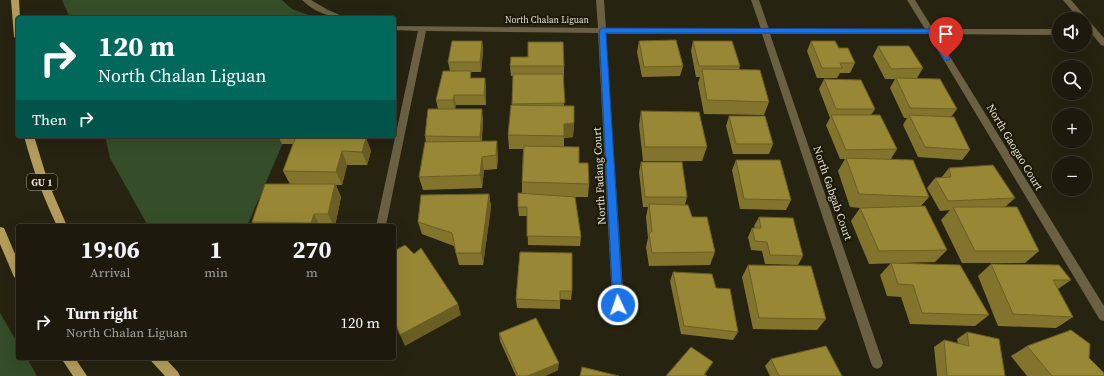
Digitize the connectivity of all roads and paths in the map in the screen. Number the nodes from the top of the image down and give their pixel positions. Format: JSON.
{"nodes":[{"id":1,"x":15,"y":0,"type":"edge"},
{"id":2,"x":306,"y":0,"type":"edge"},
{"id":3,"x":600,"y":0,"type":"edge"},
{"id":4,"x":754,"y":0,"type":"edge"},
{"id":5,"x":911,"y":0,"type":"edge"},
{"id":6,"x":1067,"y":0,"type":"edge"},
{"id":7,"x":1077,"y":12,"type":"edge"},
{"id":8,"x":16,"y":16,"type":"edge"},
{"id":9,"x":337,"y":16,"type":"edge"},
{"id":10,"x":396,"y":28,"type":"edge"},
{"id":11,"x":422,"y":30,"type":"junction"},
{"id":12,"x":1092,"y":30,"type":"edge"},
{"id":13,"x":602,"y":31,"type":"junction"},
{"id":14,"x":765,"y":31,"type":"junction"},
{"id":15,"x":930,"y":31,"type":"junction"},
{"id":16,"x":1052,"y":32,"type":"edge"},
{"id":17,"x":1094,"y":32,"type":"junction"},
{"id":18,"x":1104,"y":32,"type":"edge"},
{"id":19,"x":1104,"y":43,"type":"edge"},
{"id":20,"x":30,"y":138,"type":"edge"},
{"id":21,"x":61,"y":224,"type":"edge"},
{"id":22,"x":381,"y":224,"type":"edge"},
{"id":23,"x":0,"y":231,"type":"edge"},
{"id":24,"x":16,"y":269,"type":"edge"},
{"id":25,"x":1104,"y":316,"type":"edge"},
{"id":26,"x":619,"y":320,"type":"dead end"},
{"id":27,"x":69,"y":360,"type":"edge"},
{"id":28,"x":158,"y":360,"type":"edge"},
{"id":29,"x":877,"y":363,"type":"dead end"},
{"id":30,"x":81,"y":376,"type":"edge"},
{"id":31,"x":174,"y":376,"type":"edge"}],
"edges":[{"from":1,"to":8,"type":"main road"},
{"from":2,"to":9,"type":"street"},
{"from":3,"to":13,"type":"street","name":"North Fadang Court"},
{"from":4,"to":14,"type":"street","name":"North Gabgab Court"},
{"from":5,"to":15,"type":"street","name":"North Gaogao Court"},
{"from":6,"to":7,"type":"street"},
{"from":10,"to":11,"type":"street","name":"North Chalan Liguan"},
{"from":11,"to":13,"type":"street","name":"North Chalan Liguan"},
{"from":11,"to":22,"type":"street"},
{"from":12,"to":17,"type":"street"},
{"from":13,"to":14,"type":"street","name":"North Chalan Liguan"},
{"from":13,"to":26,"type":"street","name":"North Fadang Court"},
{"from":14,"to":15,"type":"street","name":"North Chalan Liguan"},
{"from":14,"to":29,"type":"street","name":"North Gabgab Court"},
{"from":15,"to":16,"type":"street","name":"North Chalan Liguan"},
{"from":15,"to":25,"type":"street","name":"North Gaogao Court"},
{"from":17,"to":18,"type":"street"},
{"from":17,"to":19,"type":"street"},
{"from":20,"to":21,"type":"main road","number":"GU 1"},
{"from":23,"to":24,"type":"main road"},
{"from":27,"to":30,"type":"main road"},
{"from":28,"to":31,"type":"main road"}]}
